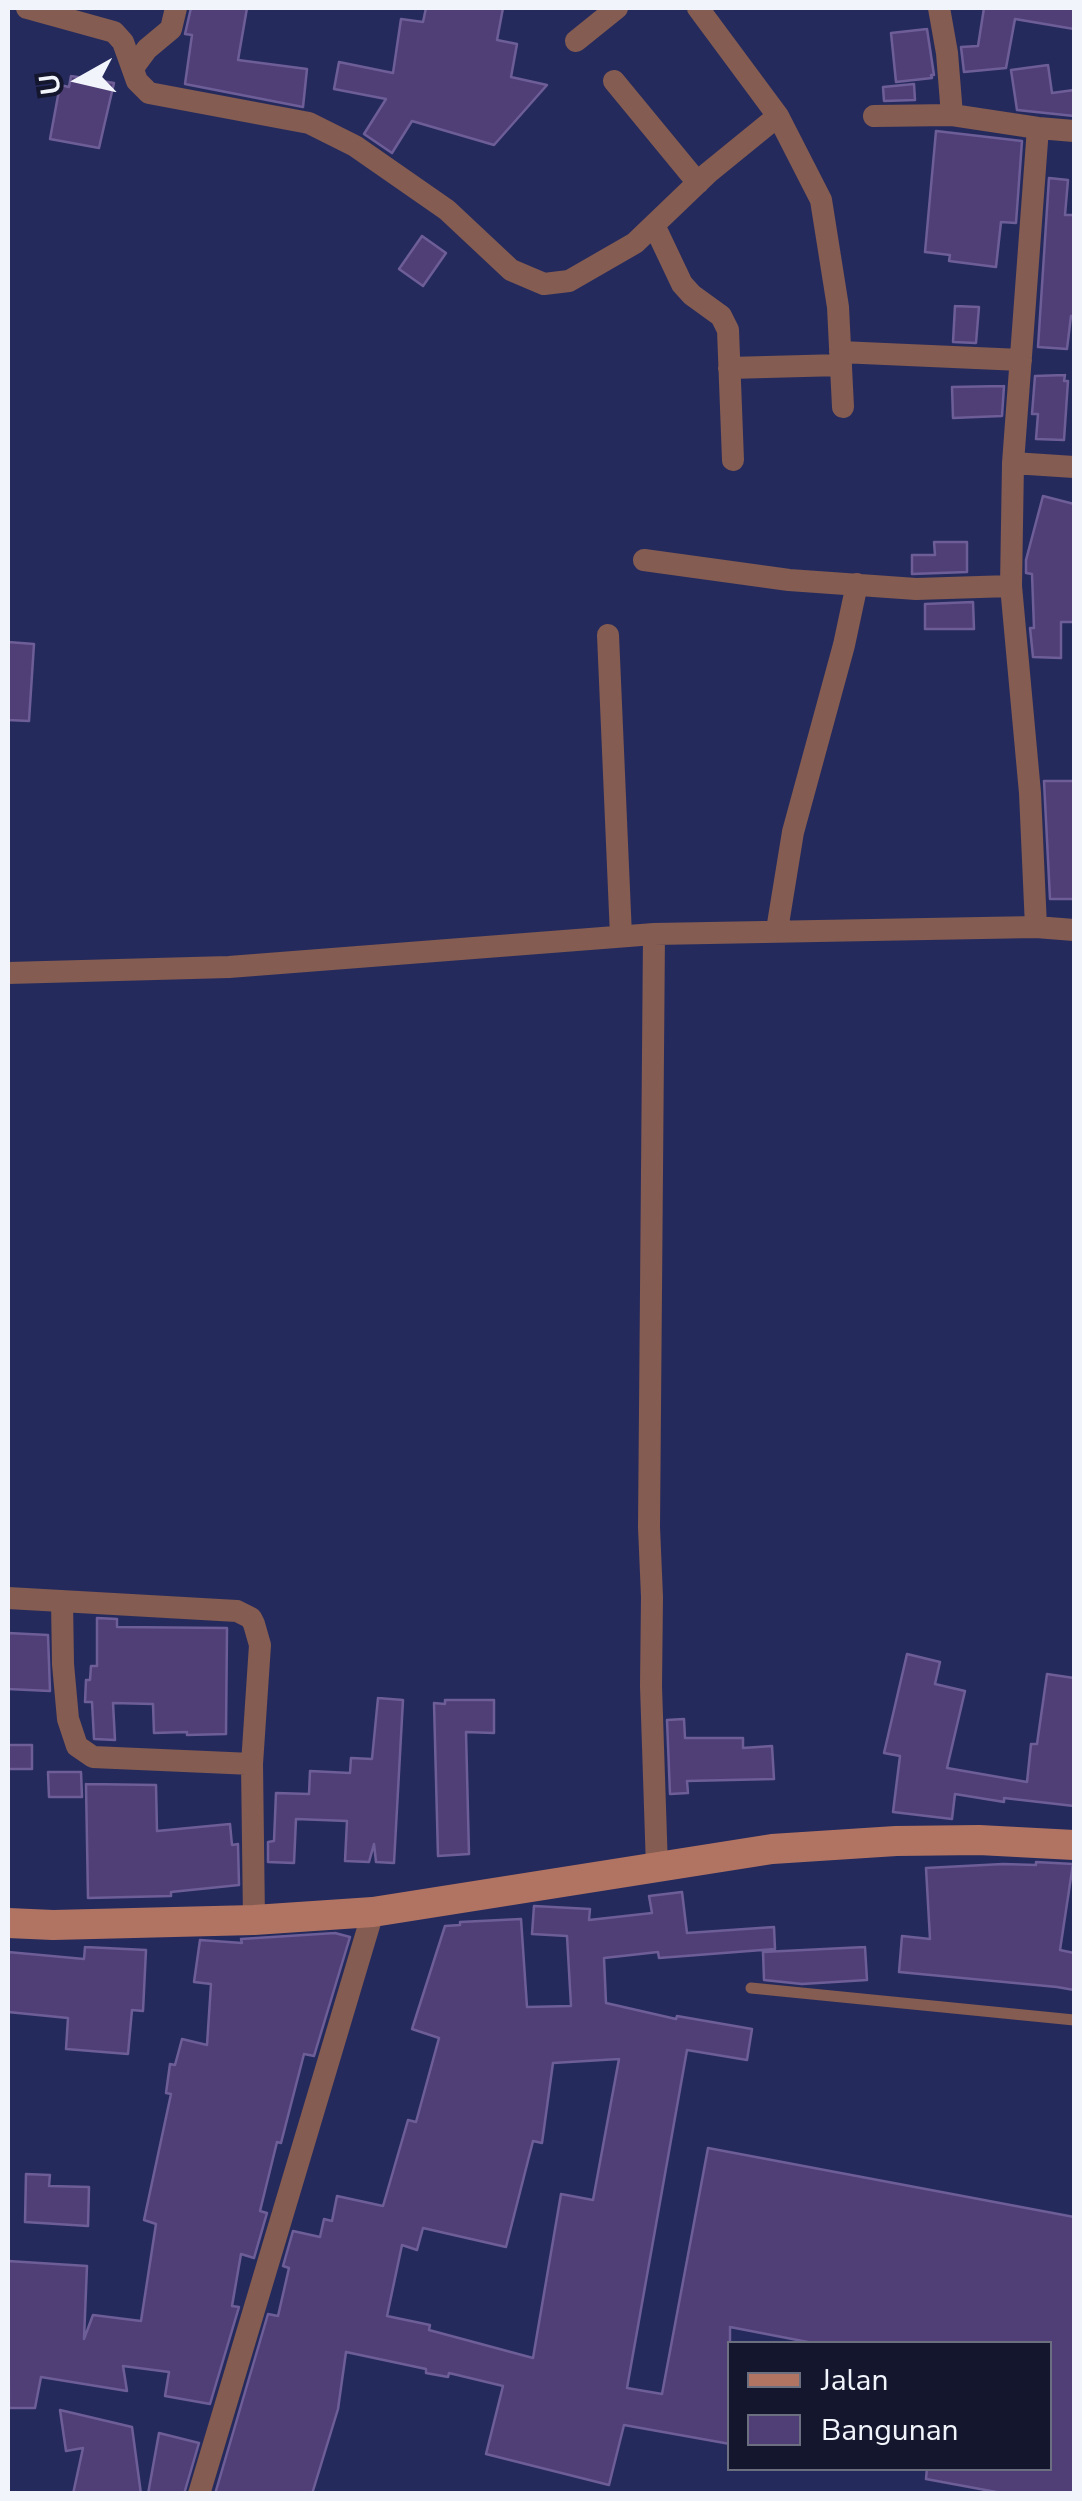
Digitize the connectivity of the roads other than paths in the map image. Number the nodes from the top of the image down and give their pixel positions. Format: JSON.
{"nodes":[{"id":1,"x":27,"y":8,"type":"edge"},
{"id":2,"x":176,"y":8,"type":"edge"},
{"id":3,"x":617,"y":8,"type":"edge"},
{"id":4,"x":698,"y":8,"type":"edge"},
{"id":5,"x":939,"y":8,"type":"edge"},
{"id":6,"x":576,"y":40,"type":"dead end"},
{"id":7,"x":133,"y":68,"type":"junction"},
{"id":8,"x":614,"y":80,"type":"dead end"},
{"id":9,"x":952,"y":114,"type":"junction"},
{"id":10,"x":778,"y":116,"type":"junction"},
{"id":11,"x":874,"y":116,"type":"dead end"},
{"id":12,"x":1038,"y":128,"type":"junction"},
{"id":13,"x":1074,"y":131,"type":"edge"},
{"id":14,"x":698,"y":182,"type":"junction"},
{"id":15,"x":654,"y":225,"type":"junction"},
{"id":16,"x":841,"y":358,"type":"junction"},
{"id":17,"x":1021,"y":360,"type":"junction"},
{"id":18,"x":730,"y":368,"type":"junction"},
{"id":19,"x":843,"y":407,"type":"dead end"},
{"id":20,"x":732,"y":460,"type":"dead end"},
{"id":21,"x":1013,"y":464,"type":"junction"},
{"id":22,"x":1074,"y":468,"type":"edge"},
{"id":23,"x":644,"y":560,"type":"dead end"},
{"id":24,"x":857,"y":584,"type":"junction"},
{"id":25,"x":1011,"y":586,"type":"junction"},
{"id":26,"x":608,"y":636,"type":"dead end"},
{"id":27,"x":1036,"y":927,"type":"junction"},
{"id":28,"x":778,"y":930,"type":"junction"},
{"id":29,"x":1074,"y":930,"type":"edge"},
{"id":30,"x":654,"y":934,"type":"junction"},
{"id":31,"x":621,"y":936,"type":"junction"},
{"id":32,"x":8,"y":973,"type":"edge"},
{"id":33,"x":8,"y":1598,"type":"edge"},
{"id":34,"x":62,"y":1601,"type":"junction"},
{"id":35,"x":252,"y":1764,"type":"junction"},
{"id":36,"x":1074,"y":1846,"type":"edge"},
{"id":37,"x":658,"y":1868,"type":"junction"},
{"id":38,"x":373,"y":1912,"type":"junction"},
{"id":39,"x":254,"y":1920,"type":"junction"},
{"id":40,"x":8,"y":1924,"type":"edge"},
{"id":41,"x":751,"y":1988,"type":"dead end"},
{"id":42,"x":1074,"y":2020,"type":"edge"},
{"id":43,"x":199,"y":2494,"type":"edge"}],
"edges":[{"from":1,"to":7,"type":"street"},
{"from":2,"to":7,"type":"street"},
{"from":3,"to":6,"type":"street"},
{"from":4,"to":10,"type":"street"},
{"from":5,"to":9,"type":"street"},
{"from":7,"to":15,"type":"street"},
{"from":8,"to":14,"type":"street"},
{"from":9,"to":11,"type":"street"},
{"from":9,"to":12,"type":"street"},
{"from":10,"to":14,"type":"street"},
{"from":10,"to":16,"type":"street"},
{"from":12,"to":13,"type":"street"},
{"from":12,"to":17,"type":"street"},
{"from":14,"to":15,"type":"street"},
{"from":15,"to":18,"type":"street"},
{"from":16,"to":17,"type":"street"},
{"from":16,"to":18,"type":"street"},
{"from":16,"to":19,"type":"street"},
{"from":17,"to":21,"type":"street"},
{"from":18,"to":20,"type":"street"},
{"from":21,"to":22,"type":"street"},
{"from":21,"to":25,"type":"street"},
{"from":23,"to":24,"type":"street"},
{"from":24,"to":25,"type":"street"},
{"from":24,"to":28,"type":"street"},
{"from":25,"to":27,"type":"street"},
{"from":26,"to":31,"type":"street"},
{"from":27,"to":28,"type":"street"},
{"from":27,"to":29,"type":"street"},
{"from":28,"to":30,"type":"street"},
{"from":30,"to":31,"type":"street"},
{"from":30,"to":37,"type":"street"},
{"from":31,"to":32,"type":"street"},
{"from":33,"to":34,"type":"street"},
{"from":34,"to":35,"type":"street"},
{"from":34,"to":35,"type":"street"},
{"from":35,"to":39,"type":"street"},
{"from":36,"to":37,"type":"main road"},
{"from":37,"to":38,"type":"main road"},
{"from":38,"to":39,"type":"main road"},
{"from":38,"to":43,"type":"street"},
{"from":39,"to":40,"type":"main road"},
{"from":41,"to":42,"type":"lane"}]}
